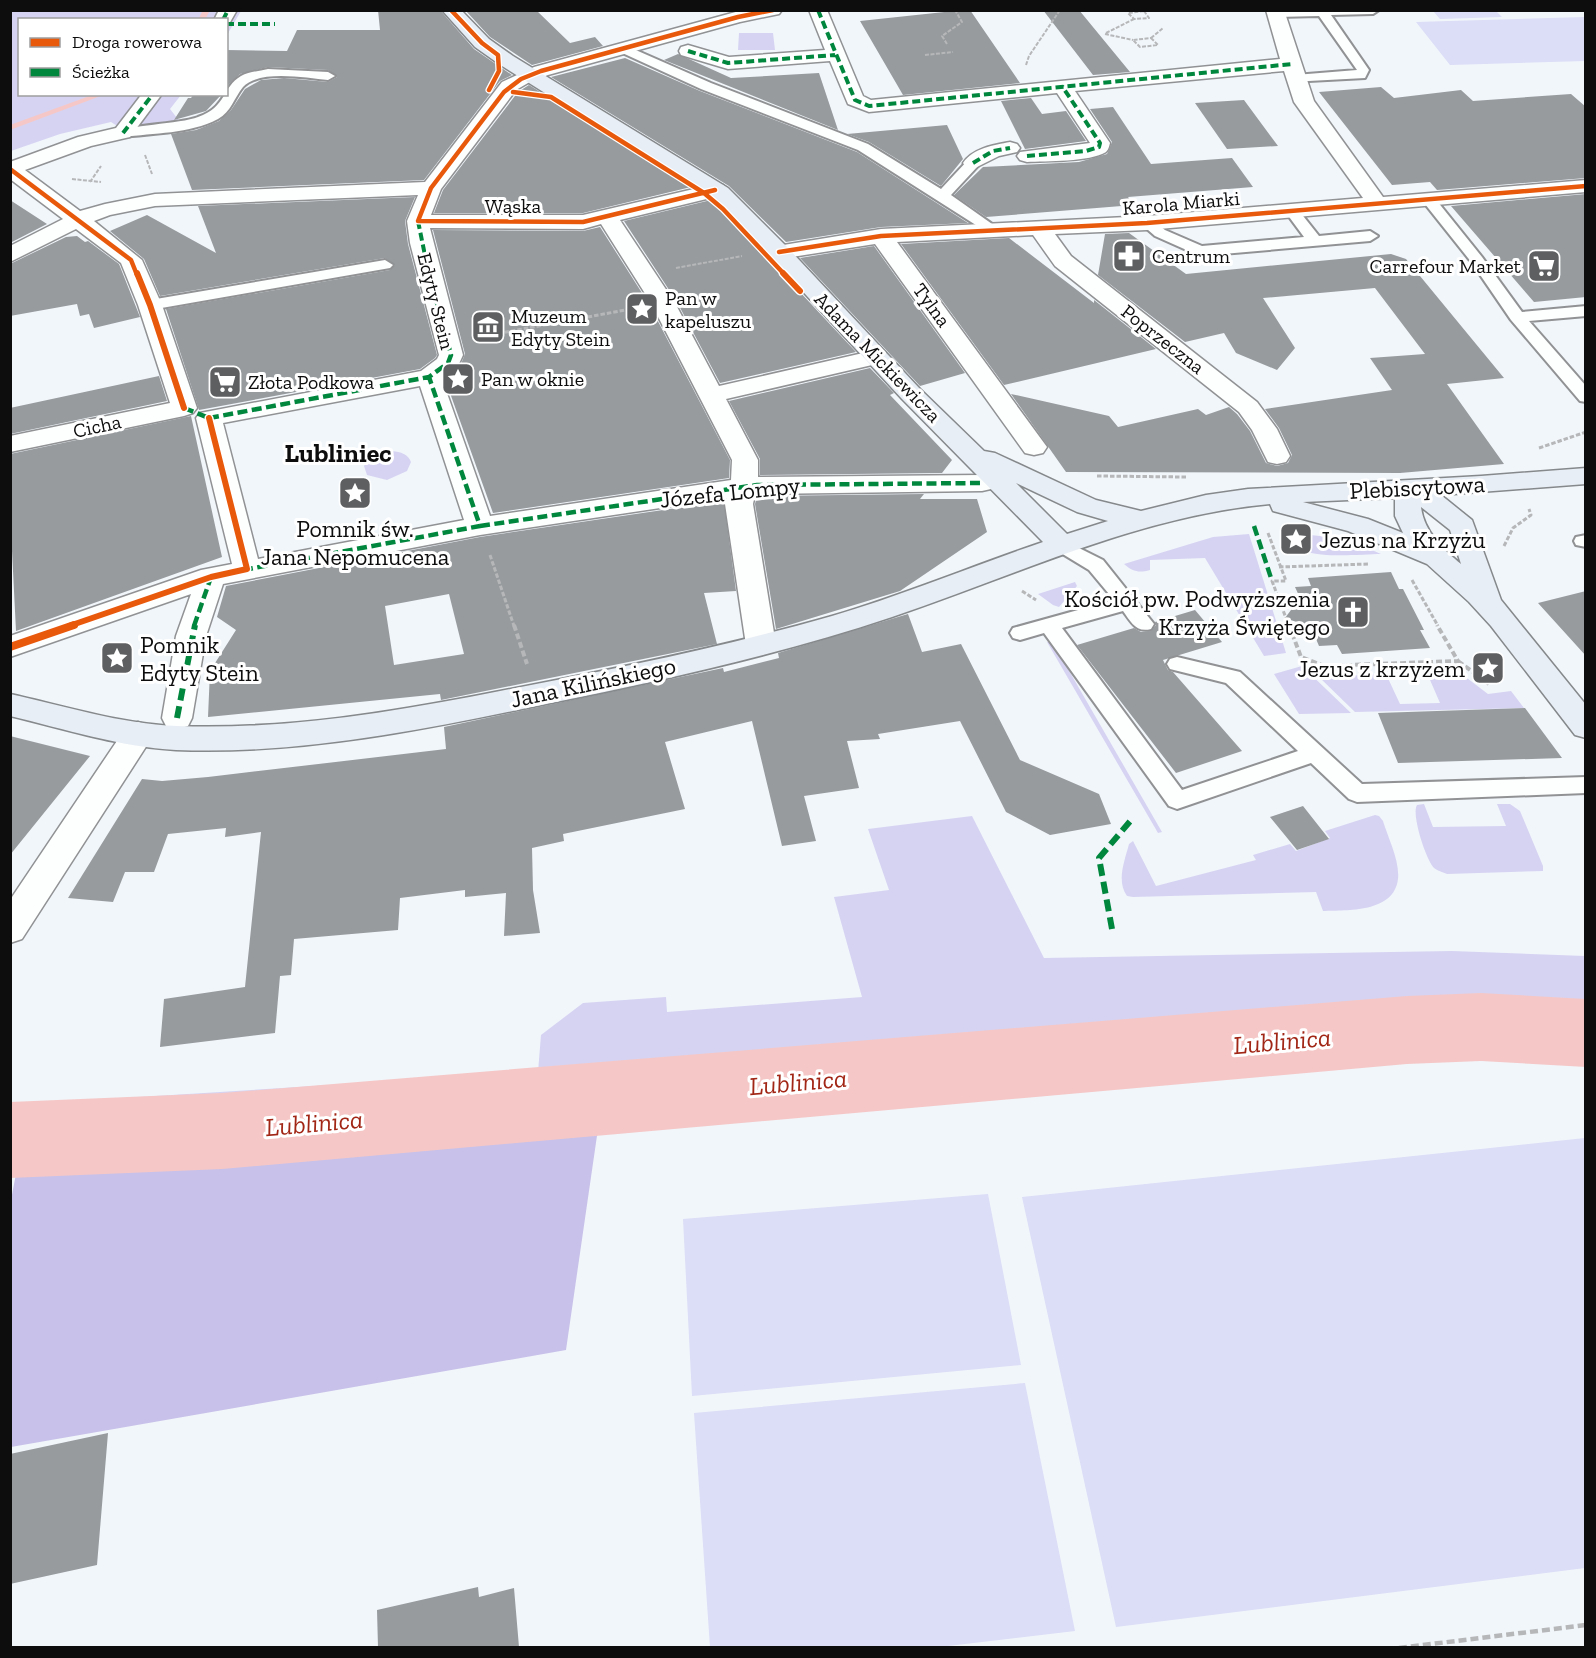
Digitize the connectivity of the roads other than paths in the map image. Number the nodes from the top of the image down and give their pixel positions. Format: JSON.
{"nodes":[{"id":1,"x":451,"y":10,"type":"edge"},
{"id":2,"x":773,"y":10,"type":"edge"},
{"id":3,"x":818,"y":10,"type":"edge"},
{"id":4,"x":1373,"y":10,"type":"edge"},
{"id":5,"x":1276,"y":12,"type":"edge"},
{"id":6,"x":1323,"y":12,"type":"junction"},
{"id":7,"x":622,"y":48,"type":"junction"},
{"id":8,"x":688,"y":51,"type":"dead end"},
{"id":9,"x":835,"y":56,"type":"junction"},
{"id":10,"x":1294,"y":71,"type":"junction"},
{"id":11,"x":529,"y":75,"type":"junction"},
{"id":12,"x":328,"y":76,"type":"dead end"},
{"id":13,"x":1062,"y":86,"type":"junction"},
{"id":14,"x":152,"y":96,"type":"edge"},
{"id":15,"x":130,"y":132,"type":"junction"},
{"id":16,"x":973,"y":164,"type":"joint"},
{"id":17,"x":10,"y":169,"type":"edge"},
{"id":18,"x":1586,"y":186,"type":"edge"},
{"id":19,"x":431,"y":188,"type":"junction"},
{"id":20,"x":715,"y":190,"type":"junction"},
{"id":21,"x":942,"y":195,"type":"junction"},
{"id":22,"x":1428,"y":199,"type":"junction"},
{"id":23,"x":1377,"y":203,"type":"junction"},
{"id":24,"x":1291,"y":210,"type":"junction"},
{"id":25,"x":608,"y":218,"type":"junction"},
{"id":26,"x":77,"y":220,"type":"junction"},
{"id":27,"x":418,"y":222,"type":"junction"},
{"id":28,"x":1147,"y":223,"type":"junction"},
{"id":29,"x":1041,"y":230,"type":"junction"},
{"id":30,"x":995,"y":231,"type":"junction"},
{"id":31,"x":881,"y":236,"type":"junction"},
{"id":32,"x":1370,"y":236,"type":"dead end"},
{"id":33,"x":1315,"y":241,"type":"junction"},
{"id":34,"x":779,"y":252,"type":"junction"},
{"id":35,"x":10,"y":255,"type":"edge"},
{"id":36,"x":385,"y":265,"type":"dead end"},
{"id":37,"x":150,"y":305,"type":"junction"},
{"id":38,"x":1586,"y":311,"type":"edge"},
{"id":39,"x":1517,"y":317,"type":"junction"},
{"id":40,"x":876,"y":357,"type":"junction"},
{"id":41,"x":429,"y":377,"type":"junction"},
{"id":42,"x":712,"y":394,"type":"junction"},
{"id":43,"x":1586,"y":398,"type":"edge"},
{"id":44,"x":184,"y":408,"type":"junction"},
{"id":45,"x":209,"y":418,"type":"junction"},
{"id":46,"x":10,"y":444,"type":"edge"},
{"id":47,"x":964,"y":445,"type":"junction"},
{"id":48,"x":1034,"y":447,"type":"dead end"},
{"id":49,"x":1277,"y":456,"type":"dead end"},
{"id":50,"x":1582,"y":477,"type":"edge"},
{"id":51,"x":982,"y":483,"type":"dead end"},
{"id":52,"x":1485,"y":484,"type":"junction"},
{"id":53,"x":742,"y":487,"type":"junction"},
{"id":54,"x":1408,"y":489,"type":"junction"},
{"id":55,"x":1249,"y":497,"type":"junction"},
{"id":56,"x":1019,"y":504,"type":"junction"},
{"id":57,"x":1143,"y":521,"type":"junction"},
{"id":58,"x":480,"y":526,"type":"junction"},
{"id":59,"x":1462,"y":526,"type":"junction"},
{"id":60,"x":1063,"y":546,"type":"junction"},
{"id":61,"x":1435,"y":557,"type":"junction"},
{"id":62,"x":1001,"y":568,"type":"junction"},
{"id":63,"x":247,"y":569,"type":"junction"},
{"id":64,"x":211,"y":577,"type":"junction"},
{"id":65,"x":1127,"y":603,"type":"junction"},
{"id":66,"x":1490,"y":606,"type":"junction"},
{"id":67,"x":1144,"y":624,"type":"dead end"},
{"id":68,"x":1049,"y":625,"type":"junction"},
{"id":69,"x":1020,"y":633,"type":"dead end"},
{"id":70,"x":761,"y":645,"type":"junction"},
{"id":71,"x":10,"y":648,"type":"edge"},
{"id":72,"x":1178,"y":664,"type":"dead end"},
{"id":73,"x":10,"y":705,"type":"edge"},
{"id":74,"x":1586,"y":727,"type":"edge"},
{"id":75,"x":176,"y":728,"type":"junction"},
{"id":76,"x":138,"y":734,"type":"junction"},
{"id":77,"x":1314,"y":754,"type":"junction"},
{"id":78,"x":1586,"y":786,"type":"edge"},
{"id":79,"x":10,"y":929,"type":"edge"}],
"edges":[{"from":1,"to":11,"type":"street","name":"Adama Mickiewicza"},
{"from":2,"to":7,"type":"street","name":"Edyty Stein"},
{"from":3,"to":9,"type":"street"},
{"from":4,"to":6,"type":"lane"},
{"from":5,"to":6,"type":"lane"},
{"from":5,"to":10,"type":"street"},
{"from":6,"to":10,"type":"lane"},
{"from":7,"to":11,"type":"street","name":"Edyty Stein"},
{"from":7,"to":21,"type":"lane"},
{"from":8,"to":9,"type":"street"},
{"from":9,"to":13,"type":"street"},
{"from":10,"to":13,"type":"street"},
{"from":10,"to":23,"type":"street"},
{"from":11,"to":19,"type":"street","name":"Edyty Stein"},
{"from":11,"to":20,"type":"street","name":"Adama Mickiewicza"},
{"from":12,"to":15,"type":"lane"},
{"from":13,"to":16,"type":"street"},
{"from":14,"to":15,"type":"street"},
{"from":15,"to":17,"type":"street"},
{"from":16,"to":21,"type":"lane"},
{"from":17,"to":26,"type":"street"},
{"from":18,"to":22,"type":"street","name":"Karola Miarki"},
{"from":19,"to":26,"type":"street"},
{"from":19,"to":27,"type":"street","name":"Edyty Stein"},
{"from":20,"to":25,"type":"street","name":"Wąska"},
{"from":20,"to":34,"type":"street","name":"Adama Mickiewicza"},
{"from":21,"to":30,"type":"lane"},
{"from":22,"to":23,"type":"street","name":"Karola Miarki"},
{"from":22,"to":39,"type":"lane"},
{"from":23,"to":24,"type":"street","name":"Karola Miarki"},
{"from":24,"to":28,"type":"street","name":"Karola Miarki"},
{"from":24,"to":33,"type":"lane"},
{"from":25,"to":27,"type":"street","name":"Wąska"},
{"from":25,"to":42,"type":"street"},
{"from":26,"to":35,"type":"street"},
{"from":26,"to":37,"type":"street"},
{"from":27,"to":41,"type":"street","name":"Edyty Stein"},
{"from":28,"to":29,"type":"street","name":"Karola Miarki"},
{"from":28,"to":33,"type":"lane"},
{"from":29,"to":30,"type":"street","name":"Karola Miarki"},
{"from":29,"to":49,"type":"street","name":"Poprzeczna"},
{"from":30,"to":31,"type":"street","name":"Karola Miarki"},
{"from":31,"to":34,"type":"street","name":"Karola Miarki"},
{"from":31,"to":48,"type":"street","name":"Tylna"},
{"from":32,"to":33,"type":"lane"},
{"from":34,"to":40,"type":"street","name":"Adama Mickiewicza"},
{"from":36,"to":37,"type":"lane"},
{"from":37,"to":44,"type":"street"},
{"from":38,"to":39,"type":"lane"},
{"from":39,"to":43,"type":"lane"},
{"from":40,"to":42,"type":"street"},
{"from":40,"to":47,"type":"street","name":"Adama Mickiewicza"},
{"from":41,"to":45,"type":"street"},
{"from":41,"to":58,"type":"street"},
{"from":42,"to":53,"type":"street"},
{"from":44,"to":45,"type":"street"},
{"from":44,"to":46,"type":"street","name":"Cicha"},
{"from":45,"to":63,"type":"street"},
{"from":47,"to":56,"type":"street","name":"Adama Mickiewicza"},
{"from":47,"to":57,"type":"street","name":"Adama Mickiewicza"},
{"from":50,"to":52,"type":"street","name":"Plebiscytowa"},
{"from":51,"to":53,"type":"street","name":"Józefa Lompy"},
{"from":52,"to":54,"type":"street","name":"Plebiscytowa"},
{"from":52,"to":59,"type":"street"},
{"from":53,"to":58,"type":"street","name":"Józefa Lompy"},
{"from":53,"to":70,"type":"street"},
{"from":54,"to":55,"type":"street","name":"Plebiscytowa"},
{"from":54,"to":59,"type":"street"},
{"from":54,"to":61,"type":"street"},
{"from":55,"to":57,"type":"street","name":"Plebiscytowa"},
{"from":55,"to":61,"type":"street"},
{"from":56,"to":60,"type":"street","name":"Adama Mickiewicza"},
{"from":56,"to":62,"type":"street"},
{"from":57,"to":60,"type":"street","name":"Jana Kilińskiego"},
{"from":58,"to":63,"type":"street","name":"Józefa Lompy"},
{"from":59,"to":66,"type":"street"},
{"from":60,"to":62,"type":"street","name":"Jana Kilińskiego"},
{"from":60,"to":65,"type":"lane"},
{"from":61,"to":66,"type":"street"},
{"from":62,"to":70,"type":"street","name":"Jana Kilińskiego"},
{"from":63,"to":64,"type":"street","name":"Józefa Lompy"},
{"from":64,"to":71,"type":"street","name":"Józefa Lompy"},
{"from":64,"to":75,"type":"street"},
{"from":65,"to":67,"type":"lane"},
{"from":65,"to":68,"type":"lane"},
{"from":66,"to":74,"type":"street"},
{"from":68,"to":69,"type":"lane"},
{"from":68,"to":77,"type":"lane"},
{"from":70,"to":75,"type":"street","name":"Jana Kilińskiego"},
{"from":72,"to":77,"type":"lane"},
{"from":73,"to":76,"type":"street","name":"Jana Kilińskiego"},
{"from":75,"to":76,"type":"street","name":"Jana Kilińskiego"},
{"from":76,"to":79,"type":"street"},
{"from":77,"to":78,"type":"lane"}]}
